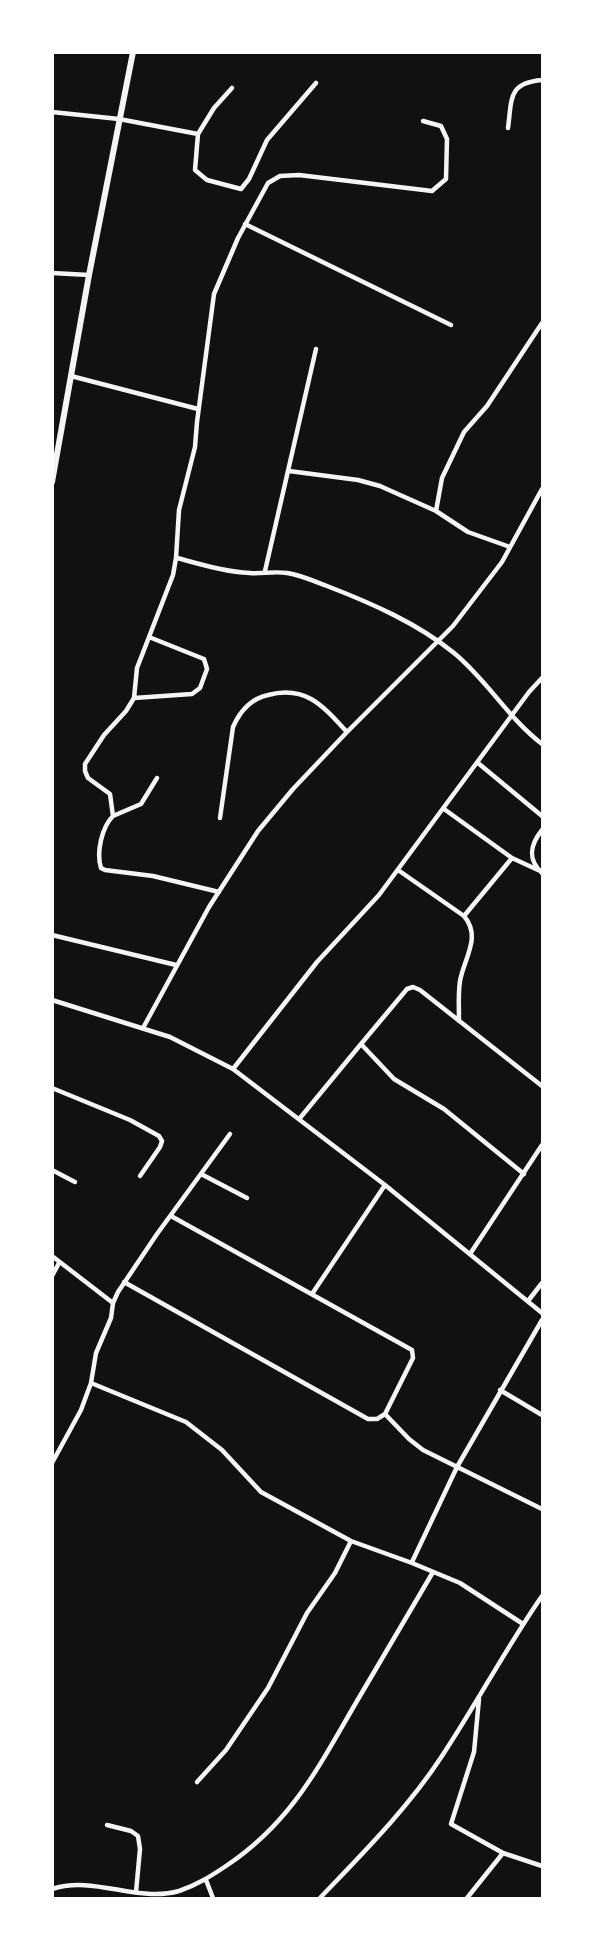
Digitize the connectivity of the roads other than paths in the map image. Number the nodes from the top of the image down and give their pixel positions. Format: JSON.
{"nodes":[{"id":1,"x":133,"y":52,"type":"edge"},
{"id":2,"x":542,"y":80,"type":"edge"},
{"id":3,"x":316,"y":83,"type":"dead end"},
{"id":4,"x":232,"y":88,"type":"dead end"},
{"id":5,"x":52,"y":112,"type":"edge"},
{"id":6,"x":119,"y":119,"type":"junction"},
{"id":7,"x":422,"y":121,"type":"dead end"},
{"id":8,"x":508,"y":128,"type":"dead end"},
{"id":9,"x":198,"y":134,"type":"junction"},
{"id":10,"x":245,"y":225,"type":"junction"},
{"id":11,"x":52,"y":273,"type":"edge"},
{"id":12,"x":89,"y":275,"type":"junction"},
{"id":13,"x":542,"y":323,"type":"edge"},
{"id":14,"x":452,"y":325,"type":"dead end"},
{"id":15,"x":316,"y":349,"type":"dead end"},
{"id":16,"x":71,"y":376,"type":"junction"},
{"id":17,"x":198,"y":409,"type":"junction"},
{"id":18,"x":289,"y":471,"type":"junction"},
{"id":19,"x":52,"y":482,"type":"edge"},
{"id":20,"x":542,"y":489,"type":"edge"},
{"id":21,"x":436,"y":511,"type":"junction"},
{"id":22,"x":510,"y":547,"type":"junction"},
{"id":23,"x":176,"y":558,"type":"junction"},
{"id":24,"x":265,"y":571,"type":"junction"},
{"id":25,"x":149,"y":637,"type":"junction"},
{"id":26,"x":438,"y":640,"type":"junction"},
{"id":27,"x":542,"y":677,"type":"edge"},
{"id":28,"x":134,"y":698,"type":"junction"},
{"id":29,"x":512,"y":718,"type":"junction"},
{"id":30,"x":347,"y":732,"type":"junction"},
{"id":31,"x":542,"y":744,"type":"edge"},
{"id":32,"x":478,"y":763,"type":"junction"},
{"id":33,"x":157,"y":778,"type":"dead end"},
{"id":34,"x":444,"y":809,"type":"junction"},
{"id":35,"x":113,"y":816,"type":"junction"},
{"id":36,"x":542,"y":816,"type":"edge"},
{"id":37,"x":220,"y":818,"type":"dead end"},
{"id":38,"x":542,"y":830,"type":"edge"},
{"id":39,"x":512,"y":858,"type":"junction"},
{"id":40,"x":398,"y":870,"type":"junction"},
{"id":41,"x":540,"y":871,"type":"edge"},
{"id":42,"x":219,"y":892,"type":"junction"},
{"id":43,"x":464,"y":916,"type":"junction"},
{"id":44,"x":52,"y":935,"type":"edge"},
{"id":45,"x":176,"y":965,"type":"junction"},
{"id":46,"x":52,"y":1000,"type":"edge"},
{"id":47,"x":459,"y":1021,"type":"junction"},
{"id":48,"x":143,"y":1028,"type":"junction"},
{"id":49,"x":361,"y":1044,"type":"junction"},
{"id":50,"x":233,"y":1069,"type":"junction"},
{"id":51,"x":542,"y":1086,"type":"edge"},
{"id":52,"x":52,"y":1088,"type":"edge"},
{"id":53,"x":300,"y":1118,"type":"junction"},
{"id":54,"x":230,"y":1134,"type":"dead end"},
{"id":55,"x":542,"y":1145,"type":"edge"},
{"id":56,"x":52,"y":1170,"type":"edge"},
{"id":57,"x":201,"y":1174,"type":"junction"},
{"id":58,"x":524,"y":1174,"type":"junction"},
{"id":59,"x":140,"y":1176,"type":"dead end"},
{"id":60,"x":75,"y":1182,"type":"dead end"},
{"id":61,"x":385,"y":1185,"type":"junction"},
{"id":62,"x":247,"y":1198,"type":"dead end"},
{"id":63,"x":172,"y":1216,"type":"junction"},
{"id":64,"x":470,"y":1254,"type":"junction"},
{"id":65,"x":52,"y":1256,"type":"edge"},
{"id":66,"x":60,"y":1263,"type":"junction"},
{"id":67,"x":52,"y":1276,"type":"edge"},
{"id":68,"x":124,"y":1282,"type":"junction"},
{"id":69,"x":542,"y":1283,"type":"edge"},
{"id":70,"x":312,"y":1294,"type":"junction"},
{"id":71,"x":528,"y":1301,"type":"junction"},
{"id":72,"x":113,"y":1303,"type":"junction"},
{"id":73,"x":542,"y":1313,"type":"edge"},
{"id":74,"x":542,"y":1320,"type":"edge"},
{"id":75,"x":90,"y":1383,"type":"junction"},
{"id":76,"x":500,"y":1390,"type":"junction"},
{"id":77,"x":385,"y":1414,"type":"junction"},
{"id":78,"x":542,"y":1415,"type":"edge"},
{"id":79,"x":52,"y":1463,"type":"edge"},
{"id":80,"x":457,"y":1467,"type":"junction"},
{"id":81,"x":542,"y":1509,"type":"edge"},
{"id":82,"x":351,"y":1541,"type":"junction"},
{"id":83,"x":412,"y":1563,"type":"junction"},
{"id":84,"x":433,"y":1572,"type":"junction"},
{"id":85,"x":542,"y":1596,"type":"edge"},
{"id":86,"x":523,"y":1624,"type":"junction"},
{"id":87,"x":479,"y":1698,"type":"junction"},
{"id":88,"x":197,"y":1782,"type":"dead end"},
{"id":89,"x":107,"y":1825,"type":"dead end"},
{"id":90,"x":503,"y":1853,"type":"junction"},
{"id":91,"x":542,"y":1866,"type":"edge"},
{"id":92,"x":206,"y":1880,"type":"junction"},
{"id":93,"x":52,"y":1889,"type":"edge"},
{"id":94,"x":136,"y":1892,"type":"junction"},
{"id":95,"x":213,"y":1899,"type":"edge"},
{"id":96,"x":320,"y":1899,"type":"edge"},
{"id":97,"x":467,"y":1899,"type":"edge"}],
"edges":[{"from":1,"to":6,"type":"main road"},
{"from":2,"to":8,"type":"street"},
{"from":3,"to":9,"type":"street"},
{"from":4,"to":9,"type":"street"},
{"from":5,"to":6,"type":"street"},
{"from":6,"to":9,"type":"street"},
{"from":6,"to":12,"type":"main road"},
{"from":7,"to":10,"type":"street"},
{"from":10,"to":14,"type":"street"},
{"from":10,"to":17,"type":"street"},
{"from":11,"to":12,"type":"street"},
{"from":12,"to":16,"type":"main road"},
{"from":13,"to":21,"type":"street"},
{"from":15,"to":18,"type":"street"},
{"from":16,"to":17,"type":"street"},
{"from":16,"to":19,"type":"main road"},
{"from":17,"to":23,"type":"street"},
{"from":18,"to":21,"type":"street"},
{"from":18,"to":24,"type":"street"},
{"from":20,"to":22,"type":"street"},
{"from":21,"to":22,"type":"street"},
{"from":22,"to":26,"type":"street"},
{"from":23,"to":24,"type":"street"},
{"from":23,"to":25,"type":"street"},
{"from":24,"to":26,"type":"street"},
{"from":25,"to":28,"type":"street"},
{"from":25,"to":28,"type":"street"},
{"from":26,"to":29,"type":"street"},
{"from":26,"to":30,"type":"street"},
{"from":27,"to":29,"type":"street"},
{"from":28,"to":35,"type":"street"},
{"from":29,"to":31,"type":"street"},
{"from":29,"to":32,"type":"street"},
{"from":30,"to":37,"type":"street"},
{"from":30,"to":42,"type":"street"},
{"from":32,"to":34,"type":"street"},
{"from":32,"to":36,"type":"street"},
{"from":33,"to":35,"type":"street"},
{"from":34,"to":39,"type":"street"},
{"from":34,"to":40,"type":"street"},
{"from":35,"to":42,"type":"street"},
{"from":38,"to":41,"type":"street"},
{"from":39,"to":41,"type":"street"},
{"from":39,"to":43,"type":"street"},
{"from":40,"to":43,"type":"street"},
{"from":40,"to":50,"type":"street"},
{"from":42,"to":45,"type":"street"},
{"from":43,"to":47,"type":"street"},
{"from":44,"to":45,"type":"street"},
{"from":45,"to":48,"type":"street"},
{"from":46,"to":48,"type":"street"},
{"from":47,"to":49,"type":"street"},
{"from":47,"to":51,"type":"street"},
{"from":48,"to":50,"type":"street"},
{"from":49,"to":53,"type":"street"},
{"from":49,"to":58,"type":"street"},
{"from":50,"to":53,"type":"street"},
{"from":52,"to":59,"type":"street"},
{"from":53,"to":61,"type":"street"},
{"from":54,"to":57,"type":"street"},
{"from":55,"to":58,"type":"street"},
{"from":56,"to":60,"type":"street"},
{"from":57,"to":62,"type":"street"},
{"from":57,"to":63,"type":"street"},
{"from":58,"to":64,"type":"street"},
{"from":61,"to":64,"type":"street"},
{"from":61,"to":70,"type":"street"},
{"from":63,"to":68,"type":"street"},
{"from":63,"to":70,"type":"street"},
{"from":64,"to":71,"type":"street"},
{"from":65,"to":66,"type":"street"},
{"from":66,"to":67,"type":"street"},
{"from":66,"to":72,"type":"street"},
{"from":68,"to":72,"type":"street"},
{"from":68,"to":77,"type":"street"},
{"from":69,"to":71,"type":"street"},
{"from":70,"to":77,"type":"street"},
{"from":71,"to":73,"type":"street"},
{"from":72,"to":75,"type":"street"},
{"from":74,"to":76,"type":"street"},
{"from":75,"to":79,"type":"street"},
{"from":75,"to":82,"type":"street"},
{"from":76,"to":78,"type":"street"},
{"from":76,"to":80,"type":"street"},
{"from":77,"to":80,"type":"street"},
{"from":80,"to":81,"type":"street"},
{"from":80,"to":83,"type":"street"},
{"from":82,"to":83,"type":"street"},
{"from":82,"to":88,"type":"street"},
{"from":83,"to":84,"type":"street"},
{"from":84,"to":86,"type":"street"},
{"from":84,"to":92,"type":"street"},
{"from":85,"to":86,"type":"street"},
{"from":86,"to":87,"type":"street"},
{"from":87,"to":90,"type":"street"},
{"from":87,"to":96,"type":"street"},
{"from":89,"to":94,"type":"street"},
{"from":90,"to":91,"type":"street"},
{"from":90,"to":97,"type":"street"},
{"from":92,"to":94,"type":"street"},
{"from":92,"to":95,"type":"street"},
{"from":93,"to":94,"type":"street"}]}
